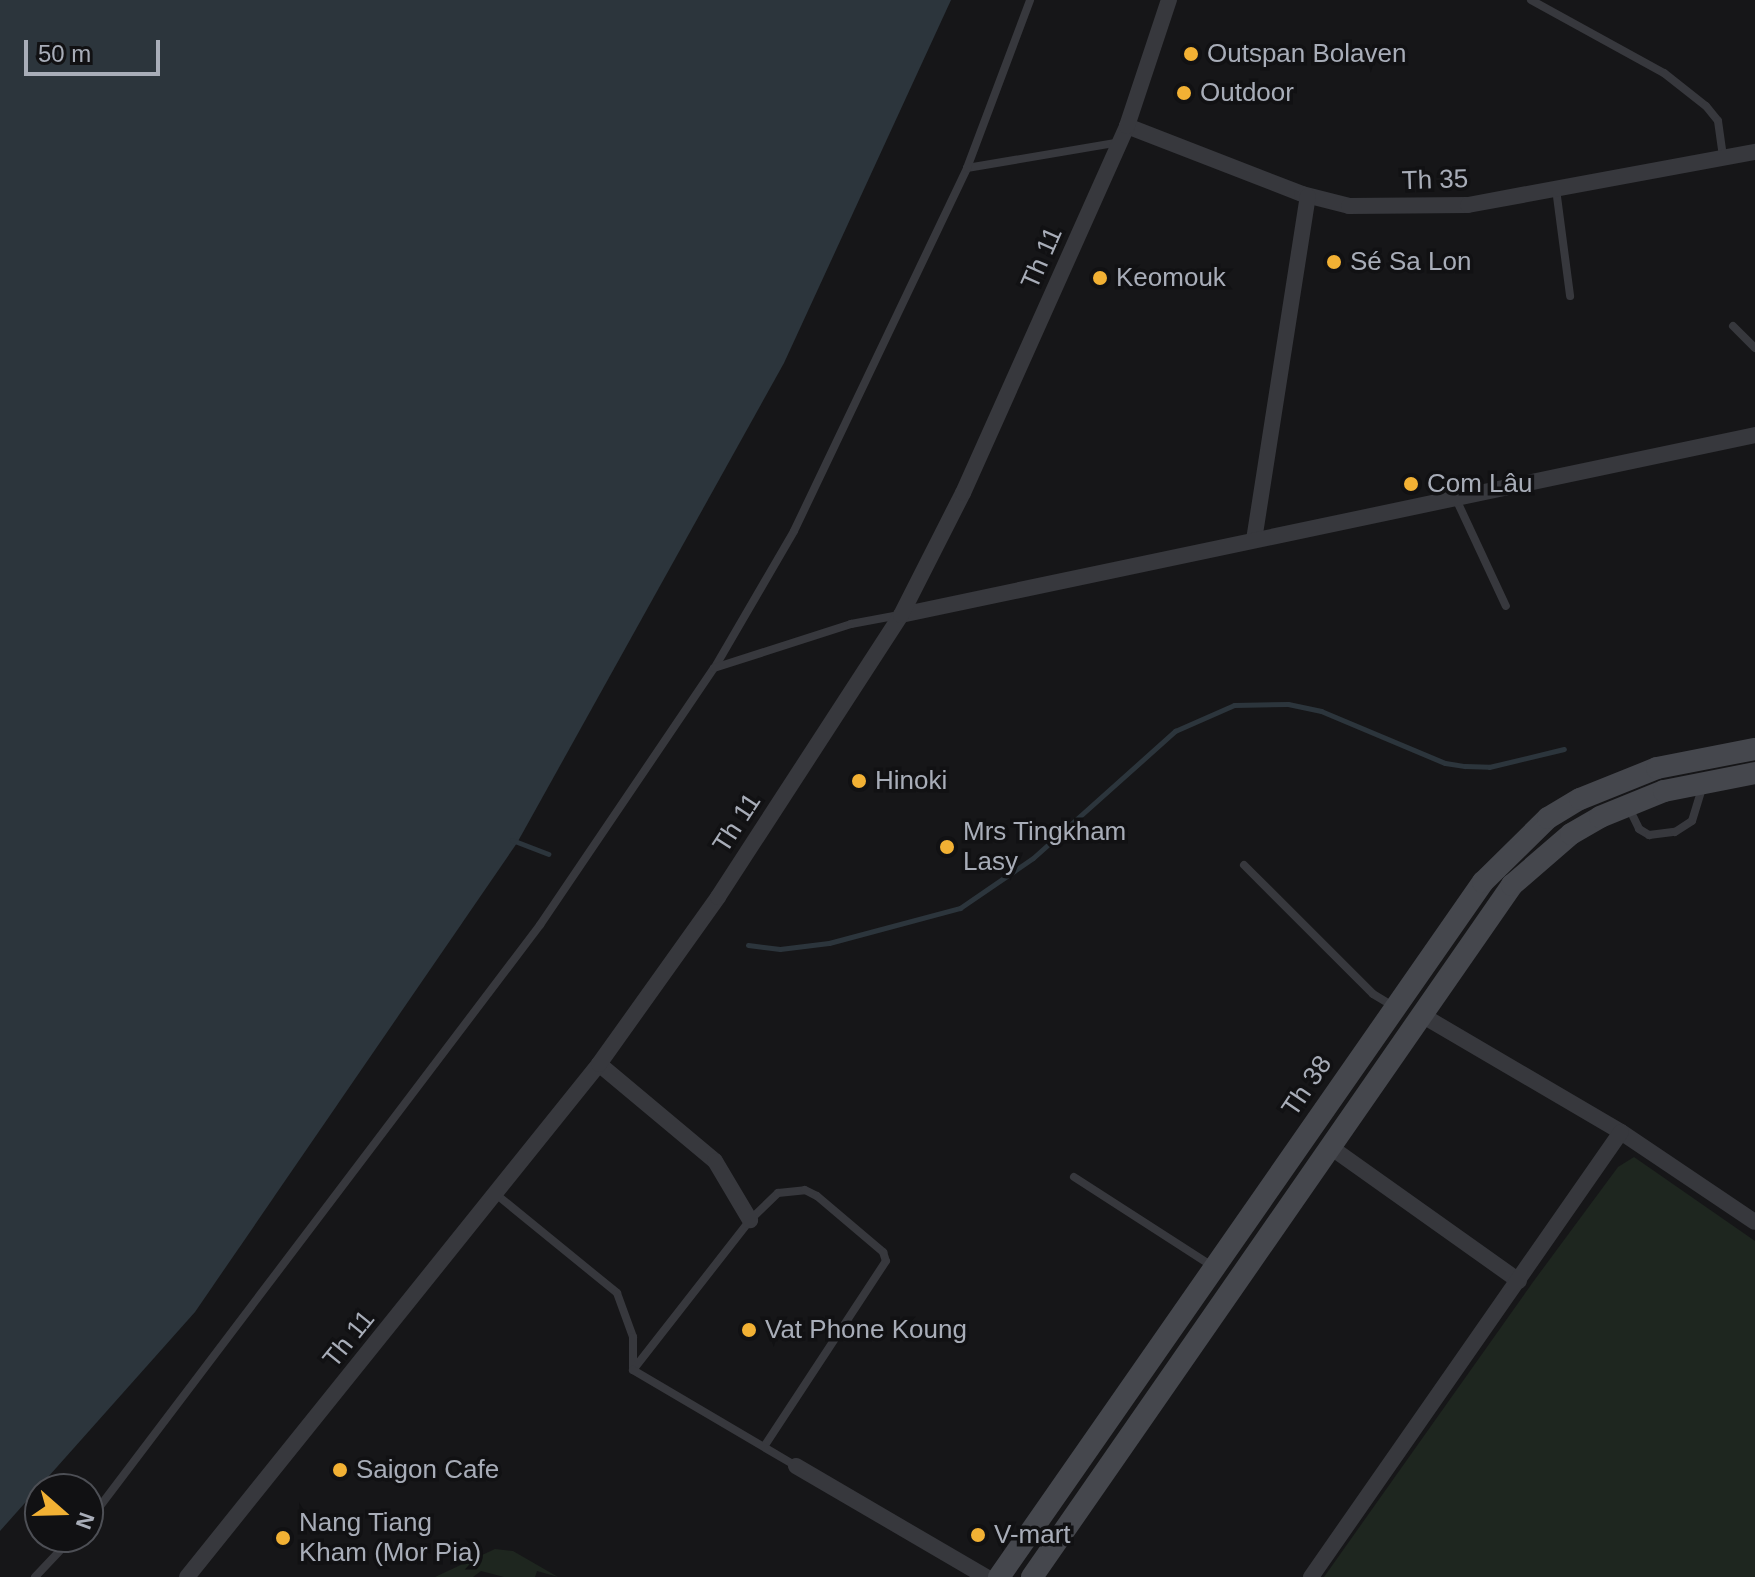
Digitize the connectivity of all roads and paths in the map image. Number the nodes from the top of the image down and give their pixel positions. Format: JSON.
{"nodes":[{"id":1,"x":1030,"y":0,"type":"edge"},
{"id":2,"x":1169,"y":0,"type":"edge"},
{"id":3,"x":1531,"y":0,"type":"edge"},
{"id":4,"x":1124,"y":134,"type":"junction"},
{"id":5,"x":1755,"y":152,"type":"edge"},
{"id":6,"x":1723,"y":158,"type":"junction"},
{"id":7,"x":967,"y":168,"type":"junction"},
{"id":8,"x":1556,"y":188,"type":"junction"},
{"id":9,"x":1308,"y":196,"type":"junction"},
{"id":10,"x":1570,"y":296,"type":"dead end"},
{"id":11,"x":1733,"y":326,"type":"dead end"},
{"id":12,"x":1755,"y":348,"type":"edge"},
{"id":13,"x":1755,"y":435,"type":"edge"},
{"id":14,"x":1455,"y":498,"type":"junction"},
{"id":15,"x":1254,"y":540,"type":"junction"},
{"id":16,"x":1506,"y":606,"type":"dead end"},
{"id":17,"x":901,"y":615,"type":"junction"},
{"id":18,"x":714,"y":668,"type":"junction"},
{"id":19,"x":1755,"y":749,"type":"edge"},
{"id":20,"x":1755,"y":773,"type":"edge"},
{"id":21,"x":1703,"y":783,"type":"junction"},
{"id":22,"x":1628,"y":805,"type":"junction"},
{"id":23,"x":1244,"y":865,"type":"dead end"},
{"id":24,"x":1393,"y":1006,"type":"junction"},
{"id":25,"x":1420,"y":1014,"type":"junction"},
{"id":26,"x":599,"y":1064,"type":"junction"},
{"id":27,"x":1621,"y":1132,"type":"junction"},
{"id":28,"x":1329,"y":1146,"type":"junction"},
{"id":29,"x":1074,"y":1177,"type":"dead end"},
{"id":30,"x":497,"y":1195,"type":"junction"},
{"id":31,"x":750,"y":1220,"type":"junction"},
{"id":32,"x":1755,"y":1222,"type":"edge"},
{"id":33,"x":1216,"y":1268,"type":"junction"},
{"id":34,"x":1519,"y":1281,"type":"junction"},
{"id":35,"x":633,"y":1370,"type":"junction"},
{"id":36,"x":764,"y":1447,"type":"junction"},
{"id":37,"x":796,"y":1466,"type":"joint"},
{"id":38,"x":104,"y":1501,"type":"edge"},
{"id":39,"x":58,"y":1553,"type":"edge"},
{"id":40,"x":35,"y":1577,"type":"edge"},
{"id":41,"x":187,"y":1577,"type":"edge"},
{"id":42,"x":986,"y":1577,"type":"edge"},
{"id":43,"x":999,"y":1577,"type":"edge"},
{"id":44,"x":1032,"y":1577,"type":"edge"},
{"id":45,"x":1311,"y":1577,"type":"edge"}],
"edges":[{"from":1,"to":7,"type":"lane"},
{"from":2,"to":4,"type":"street","name":"Th 11"},
{"from":3,"to":6,"type":"lane"},
{"from":4,"to":7,"type":"lane"},
{"from":4,"to":9,"type":"street","name":"Th 35"},
{"from":4,"to":17,"type":"street","name":"Th 11"},
{"from":5,"to":6,"type":"street","name":"Th 35"},
{"from":6,"to":8,"type":"street","name":"Th 35"},
{"from":7,"to":18,"type":"lane"},
{"from":8,"to":9,"type":"street","name":"Th 35"},
{"from":8,"to":10,"type":"lane"},
{"from":9,"to":15,"type":"street"},
{"from":11,"to":12,"type":"lane"},
{"from":13,"to":14,"type":"street"},
{"from":14,"to":15,"type":"street"},
{"from":14,"to":16,"type":"lane"},
{"from":15,"to":17,"type":"street"},
{"from":17,"to":18,"type":"lane"},
{"from":17,"to":26,"type":"street","name":"Th 11"},
{"from":18,"to":38,"type":"lane"},
{"from":19,"to":24,"type":"street","name":"Th 38"},
{"from":20,"to":21,"type":"street","name":"Th 38"},
{"from":21,"to":22,"type":"street","name":"Th 38"},
{"from":21,"to":22,"type":"lane"},
{"from":22,"to":25,"type":"street","name":"Th 38"},
{"from":23,"to":24,"type":"lane"},
{"from":24,"to":33,"type":"street","name":"Th 38"},
{"from":25,"to":27,"type":"street"},
{"from":25,"to":28,"type":"street","name":"Th 38"},
{"from":26,"to":30,"type":"street","name":"Th 11"},
{"from":26,"to":31,"type":"street"},
{"from":27,"to":32,"type":"street"},
{"from":27,"to":34,"type":"street"},
{"from":28,"to":34,"type":"street"},
{"from":28,"to":44,"type":"street","name":"Th 38"},
{"from":29,"to":33,"type":"lane"},
{"from":30,"to":35,"type":"lane"},
{"from":30,"to":41,"type":"street","name":"Th 11"},
{"from":31,"to":35,"type":"lane"},
{"from":31,"to":36,"type":"lane"},
{"from":33,"to":43,"type":"street","name":"Th 38"},
{"from":34,"to":45,"type":"street"},
{"from":35,"to":36,"type":"lane"},
{"from":36,"to":37,"type":"lane"},
{"from":37,"to":42,"type":"street"},
{"from":39,"to":40,"type":"lane"}]}
